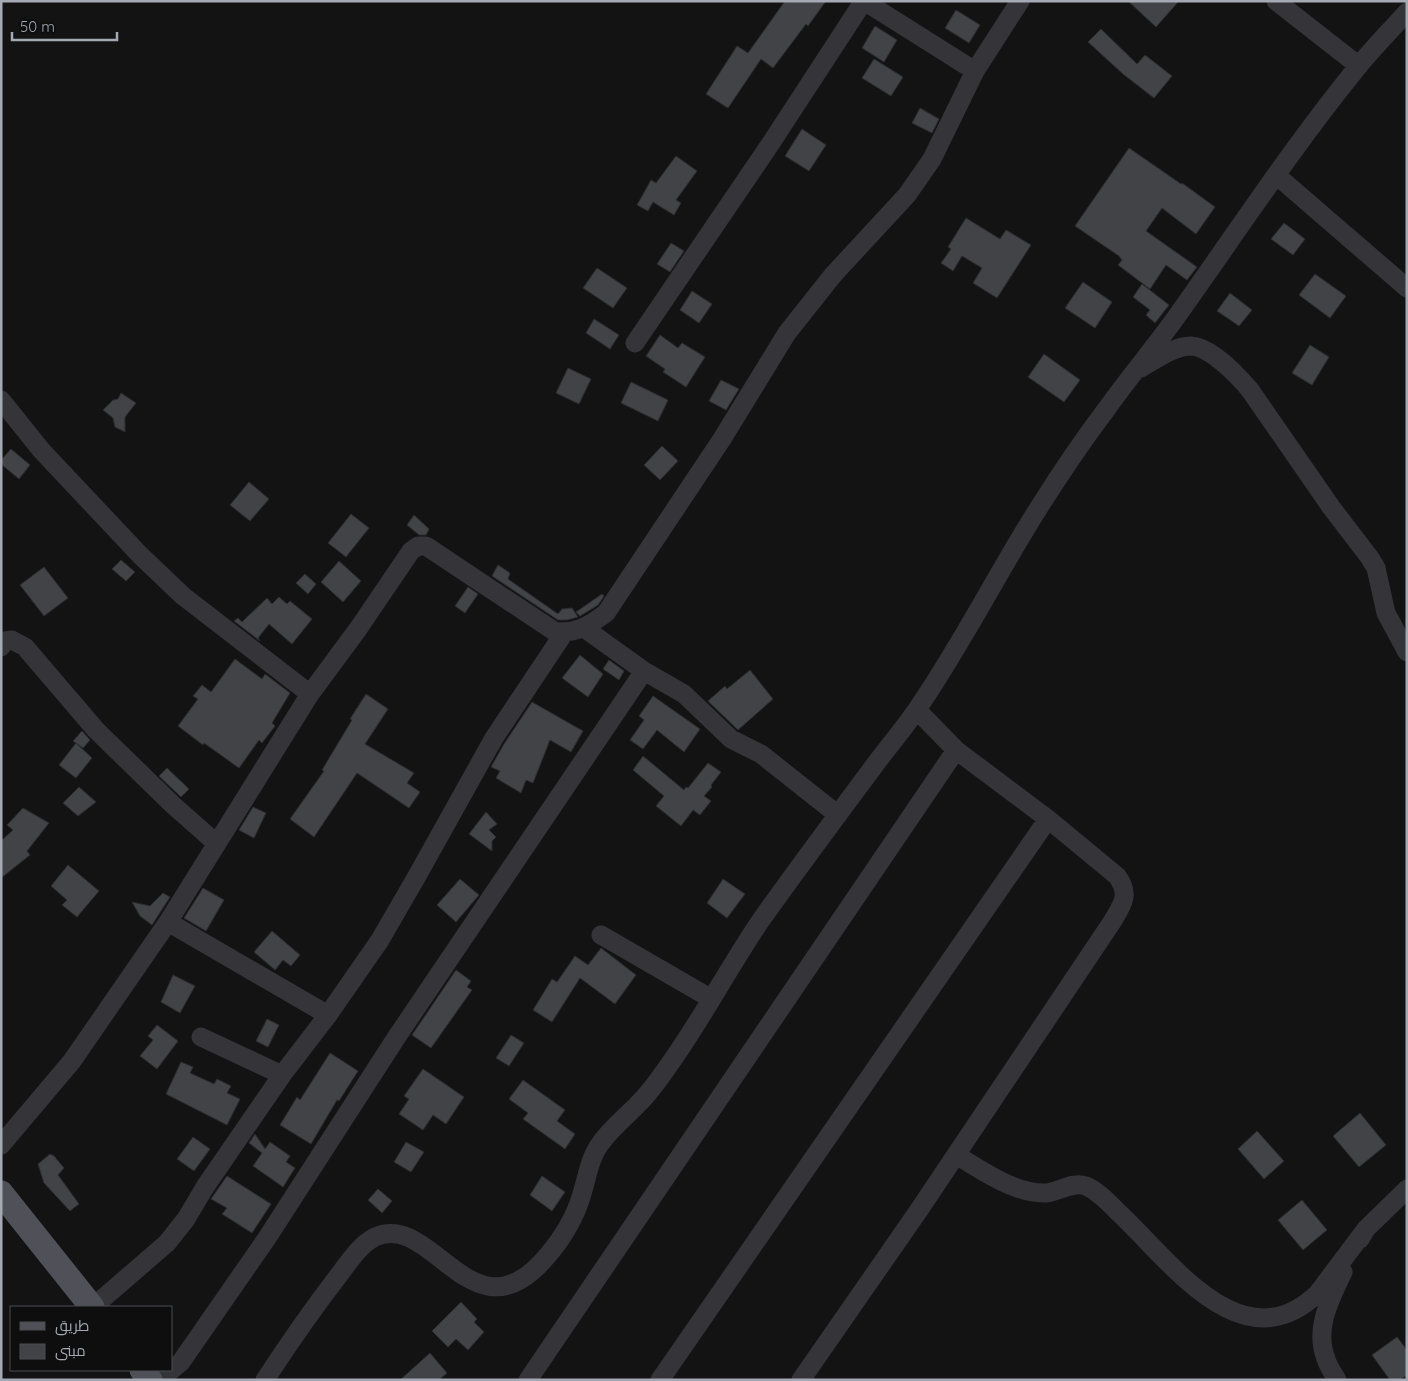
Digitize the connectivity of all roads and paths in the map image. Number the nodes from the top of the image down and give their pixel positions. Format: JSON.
{"nodes":[{"id":1,"x":1020,"y":1,"type":"edge"},
{"id":2,"x":1276,"y":1,"type":"edge"},
{"id":3,"x":864,"y":2,"type":"edge"},
{"id":4,"x":1407,"y":12,"type":"edge"},
{"id":5,"x":1359,"y":66,"type":"junction"},
{"id":6,"x":975,"y":71,"type":"junction"},
{"id":7,"x":1276,"y":175,"type":"junction"},
{"id":8,"x":1407,"y":288,"type":"edge"},
{"id":9,"x":635,"y":343,"type":"dead end"},
{"id":10,"x":1135,"y":371,"type":"junction"},
{"id":11,"x":1,"y":400,"type":"edge"},
{"id":12,"x":584,"y":628,"type":"junction"},
{"id":13,"x":564,"y":633,"type":"junction"},
{"id":14,"x":1,"y":646,"type":"edge"},
{"id":15,"x":1407,"y":652,"type":"edge"},
{"id":16,"x":644,"y":671,"type":"junction"},
{"id":17,"x":310,"y":694,"type":"junction"},
{"id":18,"x":916,"y":710,"type":"junction"},
{"id":19,"x":956,"y":750,"type":"junction"},
{"id":20,"x":838,"y":815,"type":"junction"},
{"id":21,"x":1048,"y":819,"type":"junction"},
{"id":22,"x":216,"y":843,"type":"junction"},
{"id":23,"x":168,"y":922,"type":"junction"},
{"id":24,"x":601,"y":935,"type":"dead end"},
{"id":25,"x":710,"y":998,"type":"junction"},
{"id":26,"x":328,"y":1015,"type":"junction"},
{"id":27,"x":201,"y":1037,"type":"dead end"},
{"id":28,"x":282,"y":1075,"type":"junction"},
{"id":29,"x":1,"y":1145,"type":"edge"},
{"id":30,"x":956,"y":1155,"type":"junction"},
{"id":31,"x":1407,"y":1189,"type":"edge"},
{"id":32,"x":1,"y":1193,"type":"edge"},
{"id":33,"x":1366,"y":1229,"type":"junction"},
{"id":34,"x":92,"y":1306,"type":"edge"},
{"id":35,"x":94,"y":1306,"type":"edge"},
{"id":36,"x":172,"y":1370,"type":"edge"},
{"id":37,"x":170,"y":1371,"type":"edge"},
{"id":38,"x":160,"y":1380,"type":"edge"},
{"id":39,"x":265,"y":1380,"type":"edge"},
{"id":40,"x":528,"y":1380,"type":"edge"},
{"id":41,"x":660,"y":1380,"type":"edge"},
{"id":42,"x":801,"y":1380,"type":"edge"},
{"id":43,"x":1337,"y":1380,"type":"edge"}],
"edges":[{"from":1,"to":6,"type":"street"},
{"from":2,"to":5,"type":"street"},
{"from":3,"to":6,"type":"street"},
{"from":3,"to":9,"type":"street"},
{"from":4,"to":5,"type":"street"},
{"from":5,"to":7,"type":"street"},
{"from":6,"to":12,"type":"street"},
{"from":7,"to":8,"type":"street"},
{"from":7,"to":10,"type":"street"},
{"from":10,"to":15,"type":"street"},
{"from":10,"to":18,"type":"street"},
{"from":11,"to":17,"type":"street"},
{"from":12,"to":13,"type":"street"},
{"from":12,"to":16,"type":"street"},
{"from":13,"to":17,"type":"street"},
{"from":13,"to":26,"type":"street"},
{"from":14,"to":22,"type":"street"},
{"from":16,"to":20,"type":"street"},
{"from":16,"to":36,"type":"street"},
{"from":17,"to":22,"type":"street"},
{"from":18,"to":19,"type":"street"},
{"from":18,"to":20,"type":"street"},
{"from":19,"to":21,"type":"street"},
{"from":19,"to":40,"type":"street"},
{"from":20,"to":25,"type":"street"},
{"from":21,"to":30,"type":"street"},
{"from":21,"to":41,"type":"street"},
{"from":22,"to":23,"type":"street"},
{"from":23,"to":26,"type":"street"},
{"from":23,"to":29,"type":"street"},
{"from":24,"to":25,"type":"street"},
{"from":25,"to":39,"type":"street"},
{"from":26,"to":28,"type":"street"},
{"from":27,"to":28,"type":"street"},
{"from":28,"to":35,"type":"street"},
{"from":30,"to":33,"type":"street"},
{"from":30,"to":42,"type":"street"},
{"from":31,"to":33,"type":"street"},
{"from":32,"to":34,"type":"main road"},
{"from":33,"to":43,"type":"street"},
{"from":37,"to":38,"type":"street"}]}
